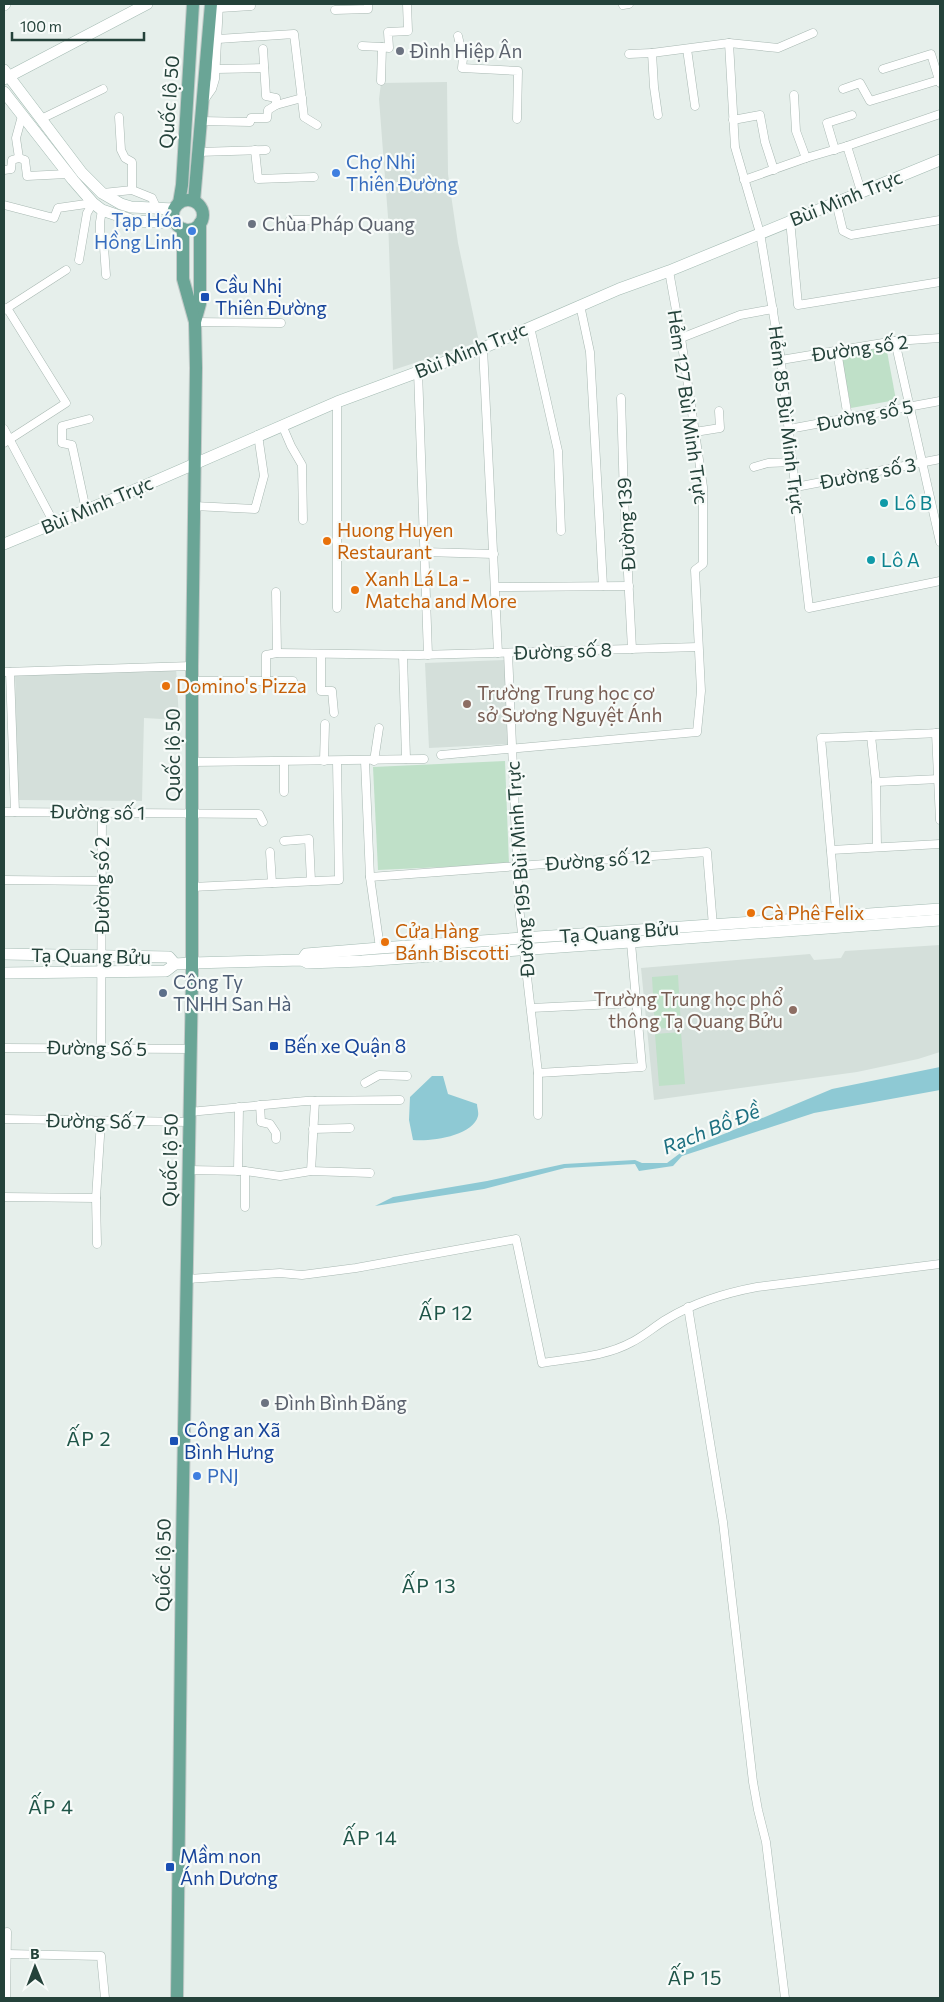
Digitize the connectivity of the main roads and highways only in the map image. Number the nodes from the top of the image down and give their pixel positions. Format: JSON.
{"nodes":[{"id":1,"x":146,"y":4,"type":"edge"},
{"id":2,"x":193,"y":4,"type":"edge"},
{"id":3,"x":217,"y":5,"type":"edge"},
{"id":4,"x":5,"y":75,"type":"edge"},
{"id":5,"x":4,"y":92,"type":"edge"},
{"id":6,"x":940,"y":160,"type":"edge"},
{"id":7,"x":82,"y":173,"type":"junction"},
{"id":8,"x":70,"y":177,"type":"junction"},
{"id":9,"x":184,"y":203,"type":"junction"},
{"id":10,"x":200,"y":223,"type":"junction"},
{"id":11,"x":179,"y":226,"type":"junction"},
{"id":12,"x":195,"y":322,"type":"junction"},
{"id":13,"x":195,"y":463,"type":"junction"},
{"id":14,"x":4,"y":544,"type":"edge"},
{"id":15,"x":940,"y":910,"type":"edge"},
{"id":16,"x":940,"y":920,"type":"edge"},
{"id":17,"x":837,"y":922,"type":"junction"},
{"id":18,"x":522,"y":944,"type":"junction"},
{"id":19,"x":4,"y":954,"type":"edge"},
{"id":20,"x":302,"y":960,"type":"junction"},
{"id":21,"x":192,"y":963,"type":"junction"},
{"id":22,"x":176,"y":964,"type":"junction"},
{"id":23,"x":4,"y":972,"type":"edge"},
{"id":24,"x":177,"y":1998,"type":"edge"}],
"edges":[{"from":1,"to":4,"type":"main road"},
{"from":2,"to":9,"type":"main road","name":"Quốc lộ 50"},
{"from":3,"to":9,"type":"main road","name":"Quốc lộ 50"},
{"from":4,"to":7,"type":"main road"},
{"from":5,"to":8,"type":"main road"},
{"from":6,"to":13,"type":"main road","name":"Bùi Minh Trực"},
{"from":7,"to":8,"type":"main road"},
{"from":7,"to":9,"type":"main road"},
{"from":8,"to":11,"type":"main road"},
{"from":9,"to":10,"type":"main road"},
{"from":9,"to":11,"type":"main road","name":"Quốc lộ 50"},
{"from":10,"to":11,"type":"main road"},
{"from":10,"to":12,"type":"main road","name":"Quốc lộ 50"},
{"from":11,"to":12,"type":"main road","name":"Quốc lộ 50"},
{"from":12,"to":13,"type":"main road","name":"Quốc lộ 50"},
{"from":13,"to":14,"type":"main road","name":"Bùi Minh Trực"},
{"from":13,"to":21,"type":"main road","name":"Quốc lộ 50"},
{"from":15,"to":17,"type":"main road","name":"Tạ Quang Bửu"},
{"from":16,"to":17,"type":"main road","name":"Tạ Quang Bửu"},
{"from":17,"to":18,"type":"main road","name":"Tạ Quang Bửu"},
{"from":17,"to":18,"type":"main road","name":"Tạ Quang Bửu"},
{"from":18,"to":20,"type":"main road","name":"Tạ Quang Bửu"},
{"from":18,"to":20,"type":"main road","name":"Tạ Quang Bửu"},
{"from":19,"to":22,"type":"main road","name":"Tạ Quang Bửu"},
{"from":20,"to":21,"type":"main road","name":"Tạ Quang Bửu"},
{"from":21,"to":22,"type":"main road","name":"Tạ Quang Bửu"},
{"from":21,"to":24,"type":"main road","name":"Quốc lộ 50"},
{"from":22,"to":23,"type":"main road","name":"Tạ Quang Bửu"}]}
